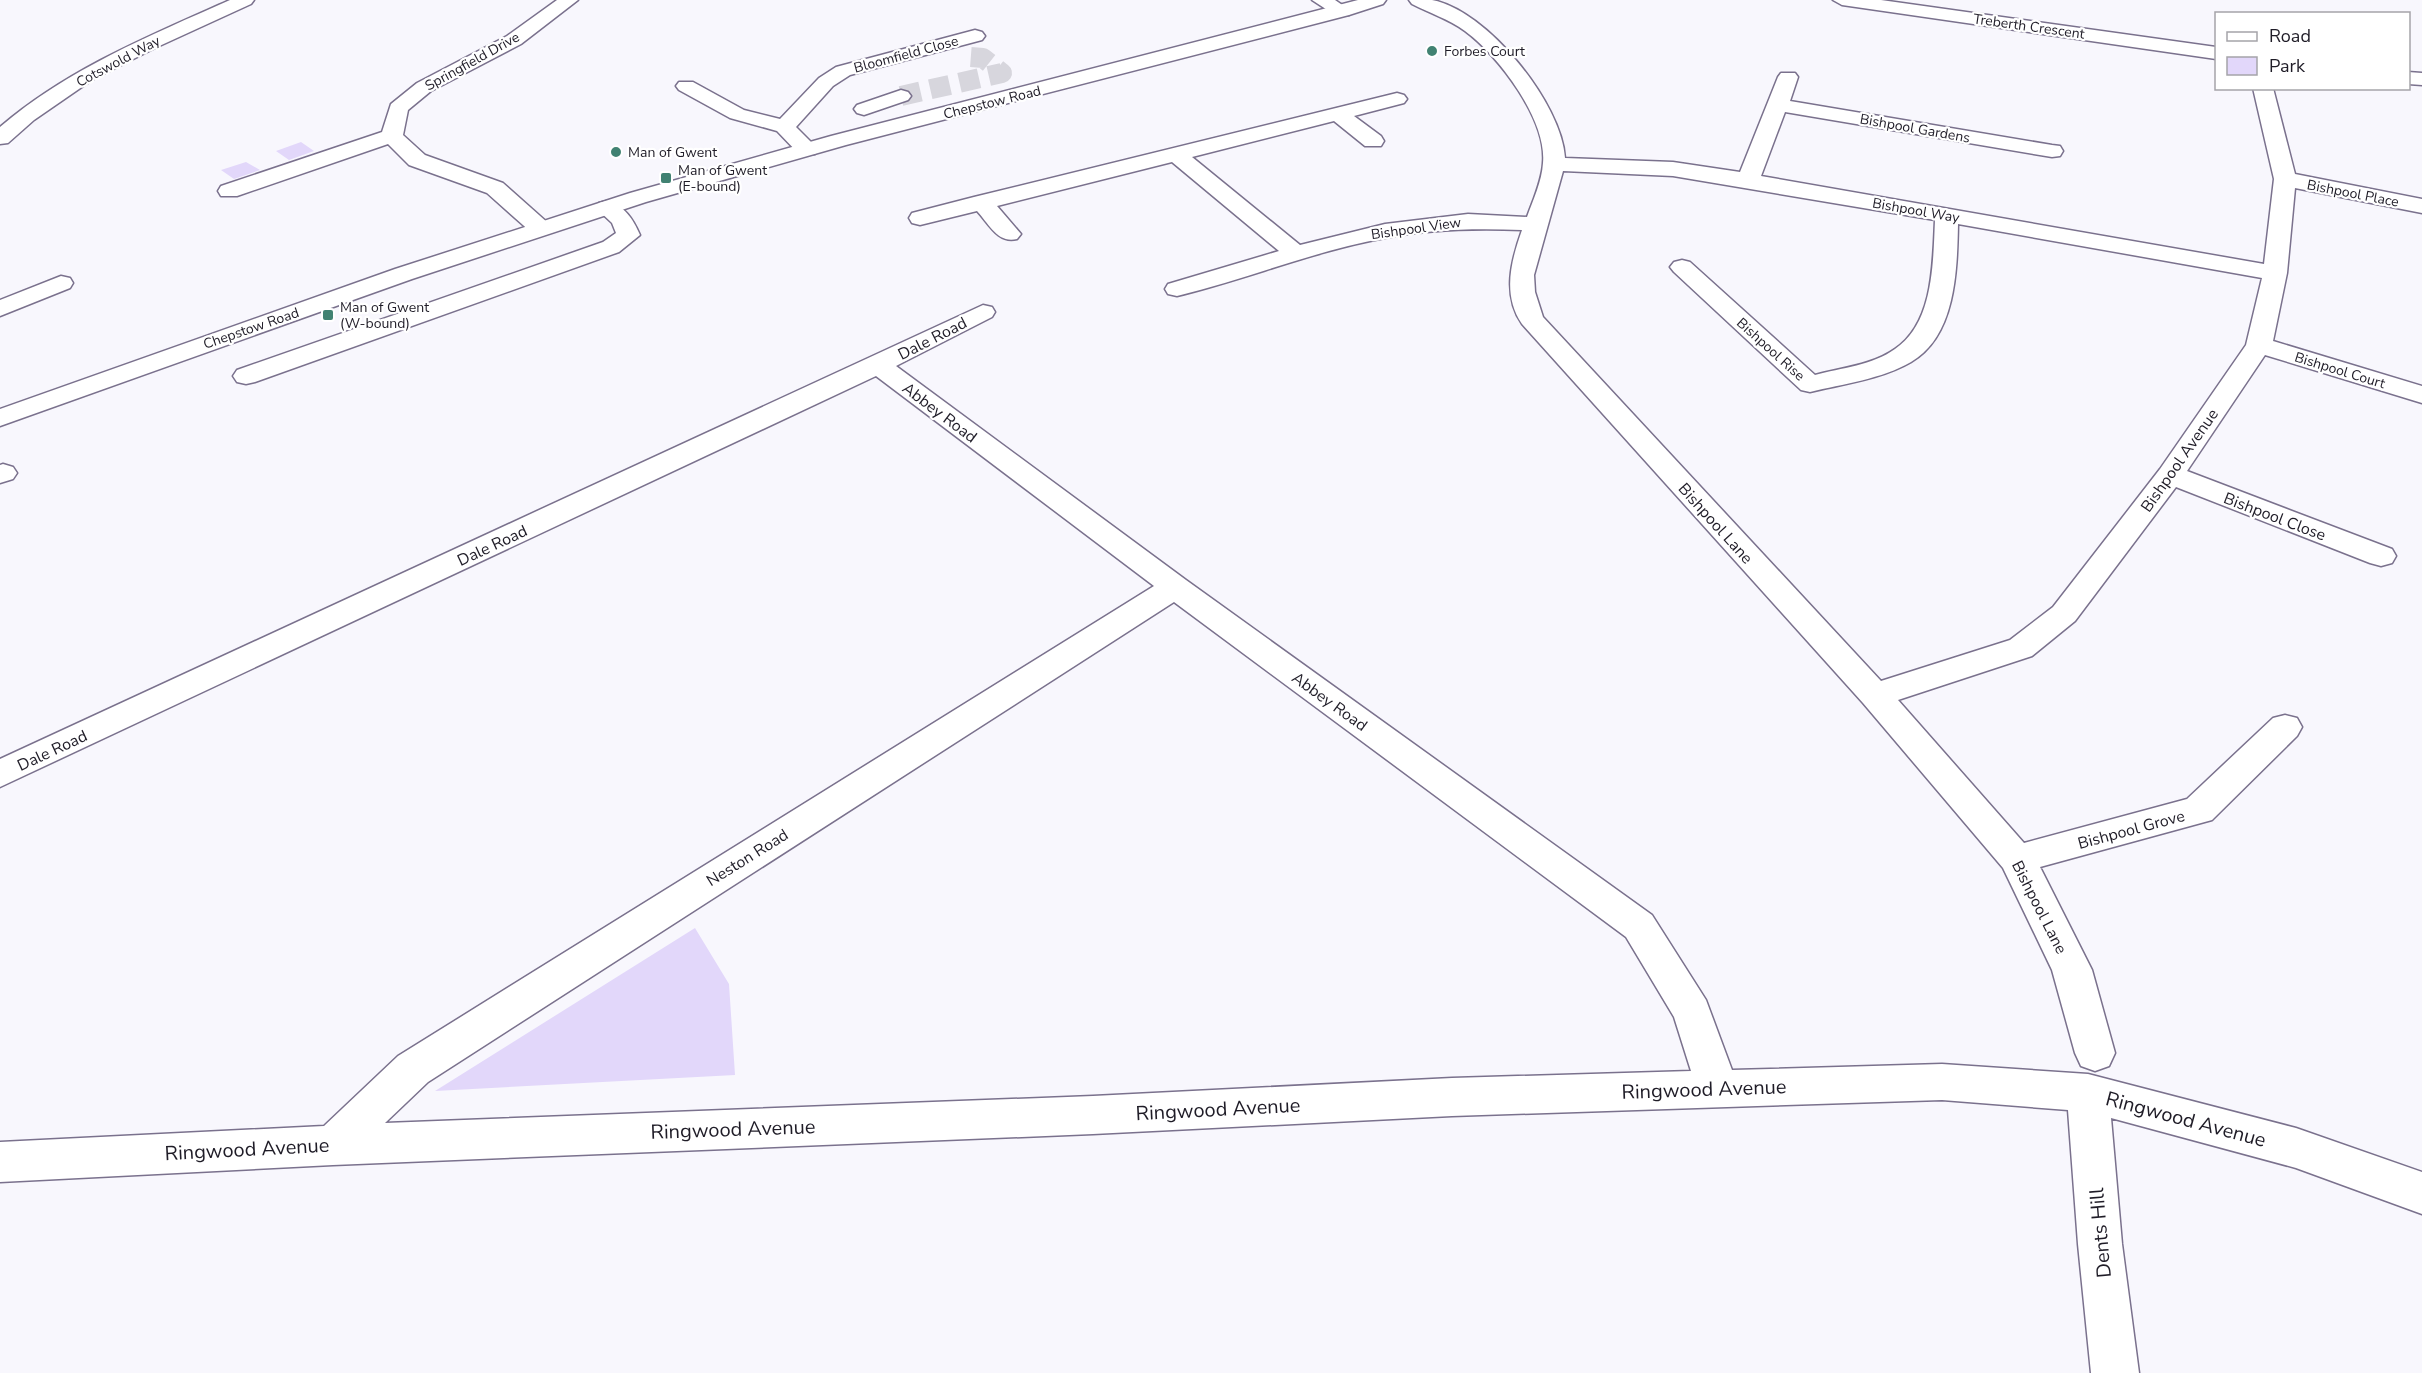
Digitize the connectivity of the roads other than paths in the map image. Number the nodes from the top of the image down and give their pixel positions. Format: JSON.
{"nodes":[{"id":1,"x":244,"y":0,"type":"edge"},
{"id":2,"x":569,"y":0,"type":"edge"},
{"id":3,"x":1321,"y":0,"type":"edge"},
{"id":4,"x":1377,"y":0,"type":"edge"},
{"id":5,"x":1418,"y":0,"type":"edge"},
{"id":6,"x":1842,"y":0,"type":"edge"},
{"id":7,"x":1887,"y":3,"type":"edge"},
{"id":8,"x":1342,"y":11,"type":"junction"},
{"id":9,"x":975,"y":36,"type":"tunnel mouth"},
{"id":10,"x":2215,"y":53,"type":"edge"},
{"id":11,"x":1788,"y":77,"type":"dead end"},
{"id":12,"x":686,"y":86,"type":"dead end"},
{"id":13,"x":2263,"y":90,"type":"edge"},
{"id":14,"x":901,"y":96,"type":"tunnel mouth"},
{"id":15,"x":1397,"y":99,"type":"dead end"},
{"id":16,"x":1778,"y":105,"type":"junction"},
{"id":17,"x":864,"y":109,"type":"dead end"},
{"id":18,"x":1338,"y":114,"type":"junction"},
{"id":19,"x":784,"y":127,"type":"junction"},
{"id":20,"x":392,"y":136,"type":"junction"},
{"id":21,"x":0,"y":138,"type":"edge"},
{"id":22,"x":1373,"y":141,"type":"dead end"},
{"id":23,"x":807,"y":149,"type":"junction"},
{"id":24,"x":2052,"y":150,"type":"dead end"},
{"id":25,"x":1176,"y":154,"type":"junction"},
{"id":26,"x":1554,"y":164,"type":"junction"},
{"id":27,"x":2284,"y":179,"type":"junction"},
{"id":28,"x":1748,"y":180,"type":"junction"},
{"id":29,"x":229,"y":191,"type":"dead end"},
{"id":30,"x":982,"y":202,"type":"junction"},
{"id":31,"x":2422,"y":206,"type":"edge"},
{"id":32,"x":607,"y":208,"type":"junction"},
{"id":33,"x":1947,"y":216,"type":"junction"},
{"id":34,"x":920,"y":218,"type":"dead end"},
{"id":35,"x":1538,"y":224,"type":"junction"},
{"id":36,"x":540,"y":228,"type":"junction"},
{"id":37,"x":1009,"y":234,"type":"dead end"},
{"id":38,"x":1296,"y":253,"type":"junction"},
{"id":39,"x":1682,"y":267,"type":"dead end"},
{"id":40,"x":2275,"y":273,"type":"junction"},
{"id":41,"x":61,"y":283,"type":"dead end"},
{"id":42,"x":1177,"y":289,"type":"dead end"},
{"id":43,"x":0,"y":309,"type":"edge"},
{"id":44,"x":983,"y":312,"type":"dead end"},
{"id":45,"x":2259,"y":345,"type":"junction"},
{"id":46,"x":878,"y":365,"type":"junction"},
{"id":47,"x":246,"y":376,"type":"dead end"},
{"id":48,"x":2422,"y":394,"type":"edge"},
{"id":49,"x":0,"y":418,"type":"edge"},
{"id":50,"x":2170,"y":475,"type":"junction"},
{"id":51,"x":2380,"y":556,"type":"dead end"},
{"id":52,"x":1174,"y":587,"type":"junction"},
{"id":53,"x":1875,"y":694,"type":"junction"},
{"id":54,"x":2284,"y":727,"type":"dead end"},
{"id":55,"x":0,"y":774,"type":"edge"},
{"id":56,"x":2017,"y":859,"type":"junction"},
{"id":57,"x":2091,"y":1073,"type":"junction"},
{"id":58,"x":1717,"y":1088,"type":"junction"},
{"id":59,"x":333,"y":1145,"type":"junction"},
{"id":60,"x":0,"y":1162,"type":"edge"},
{"id":61,"x":2422,"y":1193,"type":"edge"},
{"id":62,"x":2115,"y":1373,"type":"edge"}],
"edges":[{"from":1,"to":21,"type":"street","name":"Cotswold Way"},
{"from":2,"to":20,"type":"street","name":"Springfield Drive"},
{"from":3,"to":8,"type":"street"},
{"from":4,"to":8,"type":"street","name":"Chepstow Road"},
{"from":5,"to":26,"type":"street","name":"Bishpool Lane"},
{"from":6,"to":7,"type":"street","name":"Treberth Crescent"},
{"from":7,"to":10,"type":"street","name":"Treberth Crescent"},
{"from":8,"to":23,"type":"street","name":"Chepstow Road"},
{"from":9,"to":19,"type":"street","name":"Bloomfield Close"},
{"from":11,"to":16,"type":"street"},
{"from":12,"to":19,"type":"street"},
{"from":13,"to":27,"type":"street","name":"Bishpool Avenue"},
{"from":14,"to":17,"type":"street"},
{"from":15,"to":18,"type":"street"},
{"from":16,"to":24,"type":"street","name":"Bishpool Gardens"},
{"from":16,"to":28,"type":"street"},
{"from":18,"to":22,"type":"street"},
{"from":18,"to":25,"type":"street"},
{"from":19,"to":23,"type":"street"},
{"from":20,"to":29,"type":"street"},
{"from":20,"to":36,"type":"street"},
{"from":23,"to":32,"type":"street","name":"Chepstow Road"},
{"from":25,"to":30,"type":"street"},
{"from":25,"to":38,"type":"street"},
{"from":26,"to":28,"type":"street","name":"Bishpool Way"},
{"from":26,"to":35,"type":"street","name":"Bishpool Lane"},
{"from":27,"to":31,"type":"street","name":"Bishpool Place"},
{"from":27,"to":40,"type":"street","name":"Bishpool Avenue"},
{"from":28,"to":33,"type":"street","name":"Bishpool Way"},
{"from":30,"to":34,"type":"street"},
{"from":30,"to":37,"type":"street"},
{"from":32,"to":36,"type":"street","name":"Chepstow Road"},
{"from":32,"to":47,"type":"street"},
{"from":33,"to":39,"type":"street","name":"Bishpool Rise"},
{"from":33,"to":40,"type":"street","name":"Bishpool Way"},
{"from":35,"to":38,"type":"street","name":"Bishpool View"},
{"from":35,"to":53,"type":"street","name":"Bishpool Lane"},
{"from":36,"to":49,"type":"street","name":"Chepstow Road"},
{"from":38,"to":42,"type":"street","name":"Bishpool View"},
{"from":40,"to":45,"type":"street","name":"Bishpool Avenue"},
{"from":41,"to":43,"type":"street"},
{"from":44,"to":46,"type":"street","name":"Dale Road"},
{"from":45,"to":48,"type":"street","name":"Bishpool Court"},
{"from":45,"to":50,"type":"street","name":"Bishpool Avenue"},
{"from":46,"to":52,"type":"street","name":"Abbey Road"},
{"from":46,"to":55,"type":"street","name":"Dale Road"},
{"from":50,"to":51,"type":"street","name":"Bishpool Close"},
{"from":50,"to":53,"type":"street","name":"Bishpool Avenue"},
{"from":52,"to":58,"type":"street","name":"Abbey Road"},
{"from":52,"to":59,"type":"street","name":"Neston Road"},
{"from":53,"to":56,"type":"street","name":"Bishpool Lane"},
{"from":54,"to":56,"type":"street","name":"Bishpool Grove"},
{"from":56,"to":57,"type":"street","name":"Bishpool Lane"},
{"from":57,"to":58,"type":"street","name":"Ringwood Avenue"},
{"from":57,"to":61,"type":"street","name":"Ringwood Avenue"},
{"from":57,"to":62,"type":"street","name":"Dents Hill"},
{"from":58,"to":59,"type":"street","name":"Ringwood Avenue"},
{"from":59,"to":60,"type":"street","name":"Ringwood Avenue"}]}
